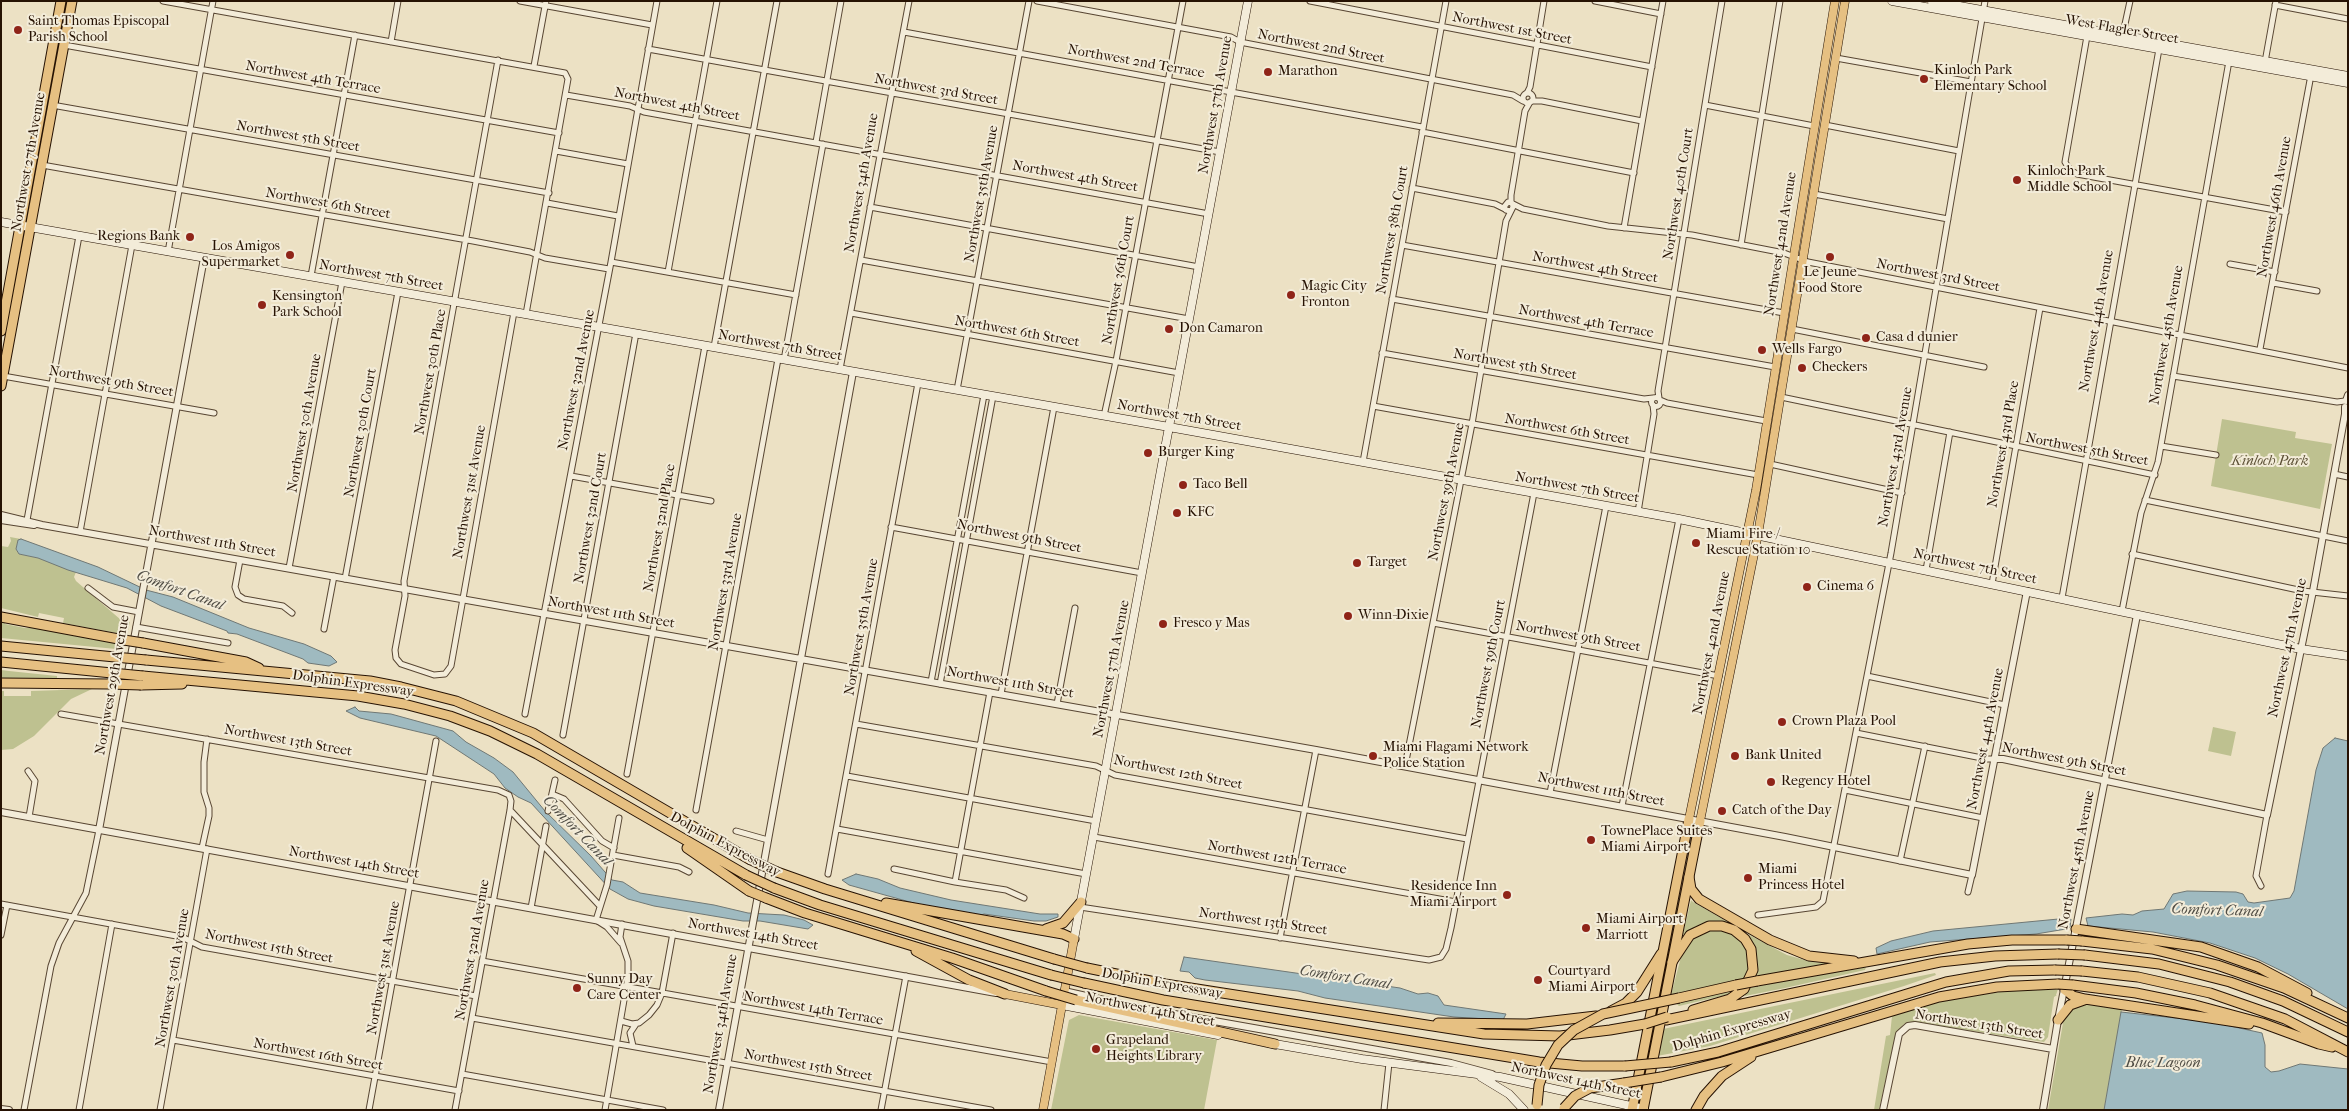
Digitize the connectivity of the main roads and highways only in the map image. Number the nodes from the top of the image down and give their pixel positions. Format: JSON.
{"nodes":[{"id":1,"x":61,"y":1,"type":"edge"},
{"id":2,"x":72,"y":1,"type":"edge"},
{"id":3,"x":1248,"y":1,"type":"edge"},
{"id":4,"x":1835,"y":1,"type":"edge"},
{"id":5,"x":1845,"y":1,"type":"edge"},
{"id":6,"x":1892,"y":1,"type":"edge"},
{"id":7,"x":1932,"y":1,"type":"edge"},
{"id":8,"x":1983,"y":14,"type":"junction"},
{"id":9,"x":2121,"y":39,"type":"junction"},
{"id":10,"x":2171,"y":44,"type":"junction"},
{"id":11,"x":2159,"y":49,"type":"junction"},
{"id":12,"x":2265,"y":64,"type":"junction"},
{"id":13,"x":2311,"y":73,"type":"junction"},
{"id":14,"x":2348,"y":76,"type":"edge"},
{"id":15,"x":2348,"y":83,"type":"edge"},
{"id":16,"x":1817,"y":109,"type":"junction"},
{"id":17,"x":1825,"y":125,"type":"junction"},
{"id":18,"x":1,"y":222,"type":"edge"},
{"id":19,"x":20,"y":225,"type":"junction"},
{"id":20,"x":30,"y":227,"type":"junction"},
{"id":21,"x":1,"y":331,"type":"edge"},
{"id":22,"x":1774,"y":376,"type":"junction"},
{"id":23,"x":1,"y":386,"type":"edge"},
{"id":24,"x":1781,"y":397,"type":"junction"},
{"id":25,"x":1766,"y":421,"type":"junction"},
{"id":26,"x":1169,"y":427,"type":"junction"},
{"id":27,"x":1774,"y":441,"type":"junction"},
{"id":28,"x":1748,"y":532,"type":"junction"},
{"id":29,"x":1758,"y":534,"type":"junction"},
{"id":30,"x":1,"y":611,"type":"edge"},
{"id":31,"x":1,"y":617,"type":"edge"},
{"id":32,"x":11,"y":618,"type":"junction"},
{"id":33,"x":1,"y":646,"type":"edge"},
{"id":34,"x":2348,"y":656,"type":"edge"},
{"id":35,"x":1722,"y":658,"type":"junction"},
{"id":36,"x":1,"y":662,"type":"edge"},
{"id":37,"x":266,"y":671,"type":"junction"},
{"id":38,"x":1719,"y":676,"type":"junction"},
{"id":39,"x":1730,"y":680,"type":"junction"},
{"id":40,"x":142,"y":681,"type":"junction"},
{"id":41,"x":1,"y":683,"type":"edge"},
{"id":42,"x":1726,"y":695,"type":"junction"},
{"id":43,"x":640,"y":814,"type":"junction"},
{"id":44,"x":1689,"y":819,"type":"joint"},
{"id":45,"x":1700,"y":822,"type":"joint"},
{"id":46,"x":1689,"y":877,"type":"junction"},
{"id":47,"x":852,"y":898,"type":"junction"},
{"id":48,"x":1081,"y":905,"type":"junction"},
{"id":49,"x":2076,"y":928,"type":"road end"},
{"id":50,"x":1043,"y":930,"type":"junction"},
{"id":51,"x":1074,"y":939,"type":"junction"},
{"id":52,"x":908,"y":946,"type":"junction"},
{"id":53,"x":1661,"y":954,"type":"junction"},
{"id":54,"x":1672,"y":962,"type":"junction"},
{"id":55,"x":1868,"y":962,"type":"junction"},
{"id":56,"x":2062,"y":987,"type":"junction"},
{"id":57,"x":1004,"y":994,"type":"joint"},
{"id":58,"x":2085,"y":999,"type":"junction"},
{"id":59,"x":1062,"y":1005,"type":"junction"},
{"id":60,"x":2337,"y":1012,"type":"junction"},
{"id":61,"x":2348,"y":1018,"type":"edge"},
{"id":62,"x":1666,"y":1019,"type":"junction"},
{"id":63,"x":2058,"y":1020,"type":"road end"},
{"id":64,"x":1410,"y":1023,"type":"junction"},
{"id":65,"x":2279,"y":1028,"type":"junction"},
{"id":66,"x":2348,"y":1032,"type":"edge"},
{"id":67,"x":1275,"y":1044,"type":"junction"},
{"id":68,"x":1773,"y":1048,"type":"junction"},
{"id":69,"x":2345,"y":1050,"type":"edge"},
{"id":70,"x":1479,"y":1076,"type":"junction"},
{"id":71,"x":1537,"y":1107,"type":"edge"},
{"id":72,"x":1632,"y":1108,"type":"edge"},
{"id":73,"x":1564,"y":1109,"type":"edge"},
{"id":74,"x":1697,"y":1109,"type":"edge"},
{"id":75,"x":1043,"y":1110,"type":"edge"},
{"id":76,"x":1524,"y":1110,"type":"edge"},
{"id":77,"x":1645,"y":1110,"type":"edge"}],
"edges":[{"from":1,"to":19,"type":"highway","name":"Northwest 27th Avenue"},
{"from":2,"to":20,"type":"highway","name":"Northwest 27th Avenue"},
{"from":3,"to":26,"type":"main road","name":"Northwest 37th Avenue"},
{"from":4,"to":16,"type":"main road","name":"Northwest 42nd Avenue"},
{"from":5,"to":17,"type":"main road","name":"Northwest 42nd Avenue"},
{"from":6,"to":8,"type":"main road","name":"West Flagler Street"},
{"from":7,"to":8,"type":"main road","name":"West Flagler Street"},
{"from":8,"to":9,"type":"main road","name":"West Flagler Street"},
{"from":8,"to":9,"type":"main road","name":"West Flagler Street"},
{"from":9,"to":10,"type":"main road","name":"West Flagler Street"},
{"from":9,"to":11,"type":"main road","name":"West Flagler Street"},
{"from":10,"to":11,"type":"main road"},
{"from":10,"to":12,"type":"main road","name":"West Flagler Street"},
{"from":11,"to":12,"type":"main road","name":"West Flagler Street"},
{"from":12,"to":13,"type":"main road","name":"West Flagler Street"},
{"from":13,"to":14,"type":"main road","name":"West Flagler Street"},
{"from":13,"to":15,"type":"main road","name":"West Flagler Street"},
{"from":16,"to":17,"type":"main road"},
{"from":16,"to":22,"type":"main road","name":"Northwest 42nd Avenue"},
{"from":17,"to":24,"type":"main road","name":"Northwest 42nd Avenue"},
{"from":18,"to":19,"type":"main road","name":"Northwest 7th Street"},
{"from":19,"to":20,"type":"main road","name":"Northwest 7th Street"},
{"from":19,"to":21,"type":"highway","name":"Northwest 27th Avenue"},
{"from":20,"to":23,"type":"highway","name":"Northwest 27th Avenue"},
{"from":20,"to":26,"type":"main road","name":"Northwest 7th Street"},
{"from":22,"to":24,"type":"main road"},
{"from":22,"to":25,"type":"main road","name":"Northwest 42nd Avenue"},
{"from":24,"to":27,"type":"main road","name":"Northwest 42nd Avenue"},
{"from":25,"to":27,"type":"main road"},
{"from":25,"to":28,"type":"main road","name":"Northwest 42nd Avenue"},
{"from":26,"to":28,"type":"main road","name":"Northwest 7th Street"},
{"from":26,"to":48,"type":"main road","name":"Northwest 37th Avenue"},
{"from":27,"to":29,"type":"main road","name":"Northwest 42nd Avenue"},
{"from":28,"to":29,"type":"main road","name":"Northwest 7th Street"},
{"from":28,"to":35,"type":"main road","name":"Northwest 42nd Avenue"},
{"from":29,"to":34,"type":"main road","name":"Northwest 7th Street"},
{"from":29,"to":39,"type":"main road","name":"Northwest 42nd Avenue"},
{"from":30,"to":32,"type":"highway"},
{"from":31,"to":32,"type":"highway"},
{"from":32,"to":37,"type":"highway","bridge":true},
{"from":33,"to":37,"type":"highway","name":"Dolphin Expressway","bridge":true},
{"from":35,"to":38,"type":"main road","name":"Northwest 42nd Avenue"},
{"from":35,"to":39,"type":"main road"},
{"from":36,"to":40,"type":"highway","name":"Dolphin Expressway","bridge":true},
{"from":37,"to":47,"type":"highway","name":"Dolphin Expressway","bridge":true},
{"from":38,"to":42,"type":"main road"},
{"from":38,"to":44,"type":"main road","name":"Northwest 42nd Avenue"},
{"from":39,"to":42,"type":"main road","name":"Northwest 42nd Avenue"},
{"from":40,"to":41,"type":"highway","bridge":true},
{"from":40,"to":43,"type":"highway","name":"Dolphin Expressway"},
{"from":42,"to":45,"type":"main road","name":"Northwest 42nd Avenue"},
{"from":43,"to":52,"type":"highway","bridge":true},
{"from":43,"to":69,"type":"highway","name":"Dolphin Expressway","bridge":true},
{"from":44,"to":53,"type":"highway","name":"Northwest 42nd Avenue"},
{"from":45,"to":46,"type":"highway","name":"Northwest 42nd Avenue"},
{"from":46,"to":54,"type":"highway","name":"Northwest 42nd Avenue"},
{"from":46,"to":55,"type":"highway"},
{"from":47,"to":50,"type":"highway"},
{"from":47,"to":64,"type":"highway","name":"Dolphin Expressway","bridge":true},
{"from":48,"to":50,"type":"highway"},
{"from":48,"to":51,"type":"main road","name":"Northwest 37th Avenue"},
{"from":49,"to":60,"type":"highway"},
{"from":50,"to":51,"type":"highway"},
{"from":51,"to":59,"type":"main road","name":"Northwest 37th Avenue"},
{"from":52,"to":57,"type":"highway"},
{"from":52,"to":67,"type":"highway","bridge":true},
{"from":53,"to":64,"type":"highway"},
{"from":53,"to":72,"type":"highway","name":"Northwest 42nd Avenue"},
{"from":54,"to":62,"type":"highway"},
{"from":54,"to":77,"type":"highway","name":"Northwest 42nd Avenue"},
{"from":55,"to":60,"type":"highway","bridge":true},
{"from":55,"to":71,"type":"highway","bridge":true},
{"from":56,"to":58,"type":"highway"},
{"from":56,"to":65,"type":"highway","bridge":true},
{"from":56,"to":68,"type":"highway"},
{"from":57,"to":59,"type":"main road","name":"Northwest 14th Street"},
{"from":58,"to":63,"type":"highway"},
{"from":58,"to":65,"type":"highway"},
{"from":59,"to":67,"type":"main road","name":"Northwest 14th Street"},
{"from":59,"to":75,"type":"main road","name":"Northwest 37th Avenue"},
{"from":60,"to":61,"type":"highway"},
{"from":62,"to":64,"type":"highway","name":"Dolphin Expressway","bridge":true},
{"from":62,"to":66,"type":"highway","name":"Dolphin Expressway","bridge":true},
{"from":65,"to":69,"type":"highway"},
{"from":67,"to":70,"type":"main road","name":"Northwest 14th Street"},
{"from":68,"to":73,"type":"highway","bridge":true},
{"from":68,"to":74,"type":"highway"},
{"from":70,"to":72,"type":"main road","name":"Northwest 14th Street"},
{"from":70,"to":76,"type":"main road"},
{"from":72,"to":77,"type":"main road","name":"Northwest 14th Street"}]}
